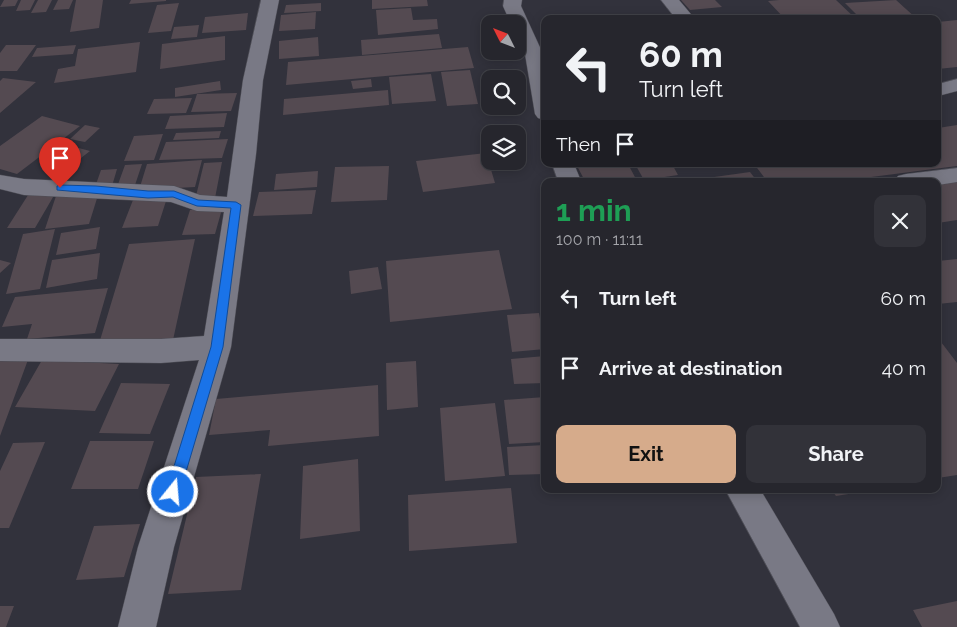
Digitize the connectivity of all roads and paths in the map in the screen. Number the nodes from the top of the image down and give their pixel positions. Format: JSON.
{"nodes":[{"id":1,"x":270,"y":0,"type":"edge"},
{"id":2,"x":513,"y":0,"type":"edge"},
{"id":3,"x":670,"y":0,"type":"edge"},
{"id":4,"x":683,"y":15,"type":"edge"},
{"id":5,"x":957,"y":85,"type":"edge"},
{"id":6,"x":941,"y":89,"type":"edge"},
{"id":7,"x":541,"y":92,"type":"edge"},
{"id":8,"x":957,"y":175,"type":"edge"},
{"id":9,"x":932,"y":178,"type":"edge"},
{"id":10,"x":0,"y":182,"type":"edge"},
{"id":11,"x":236,"y":205,"type":"junction"},
{"id":12,"x":217,"y":347,"type":"junction"},
{"id":13,"x":0,"y":350,"type":"edge"},
{"id":14,"x":744,"y":493,"type":"edge"},
{"id":15,"x":137,"y":627,"type":"edge"},
{"id":16,"x":821,"y":627,"type":"edge"}],
"edges":[{"from":1,"to":11,"type":"street"},
{"from":2,"to":7,"type":"street"},
{"from":3,"to":4,"type":"street"},
{"from":5,"to":6,"type":"street"},
{"from":8,"to":9,"type":"street"},
{"from":10,"to":11,"type":"street"},
{"from":11,"to":12,"type":"street"},
{"from":12,"to":13,"type":"street"},
{"from":12,"to":15,"type":"street"},
{"from":14,"to":16,"type":"street"}]}
